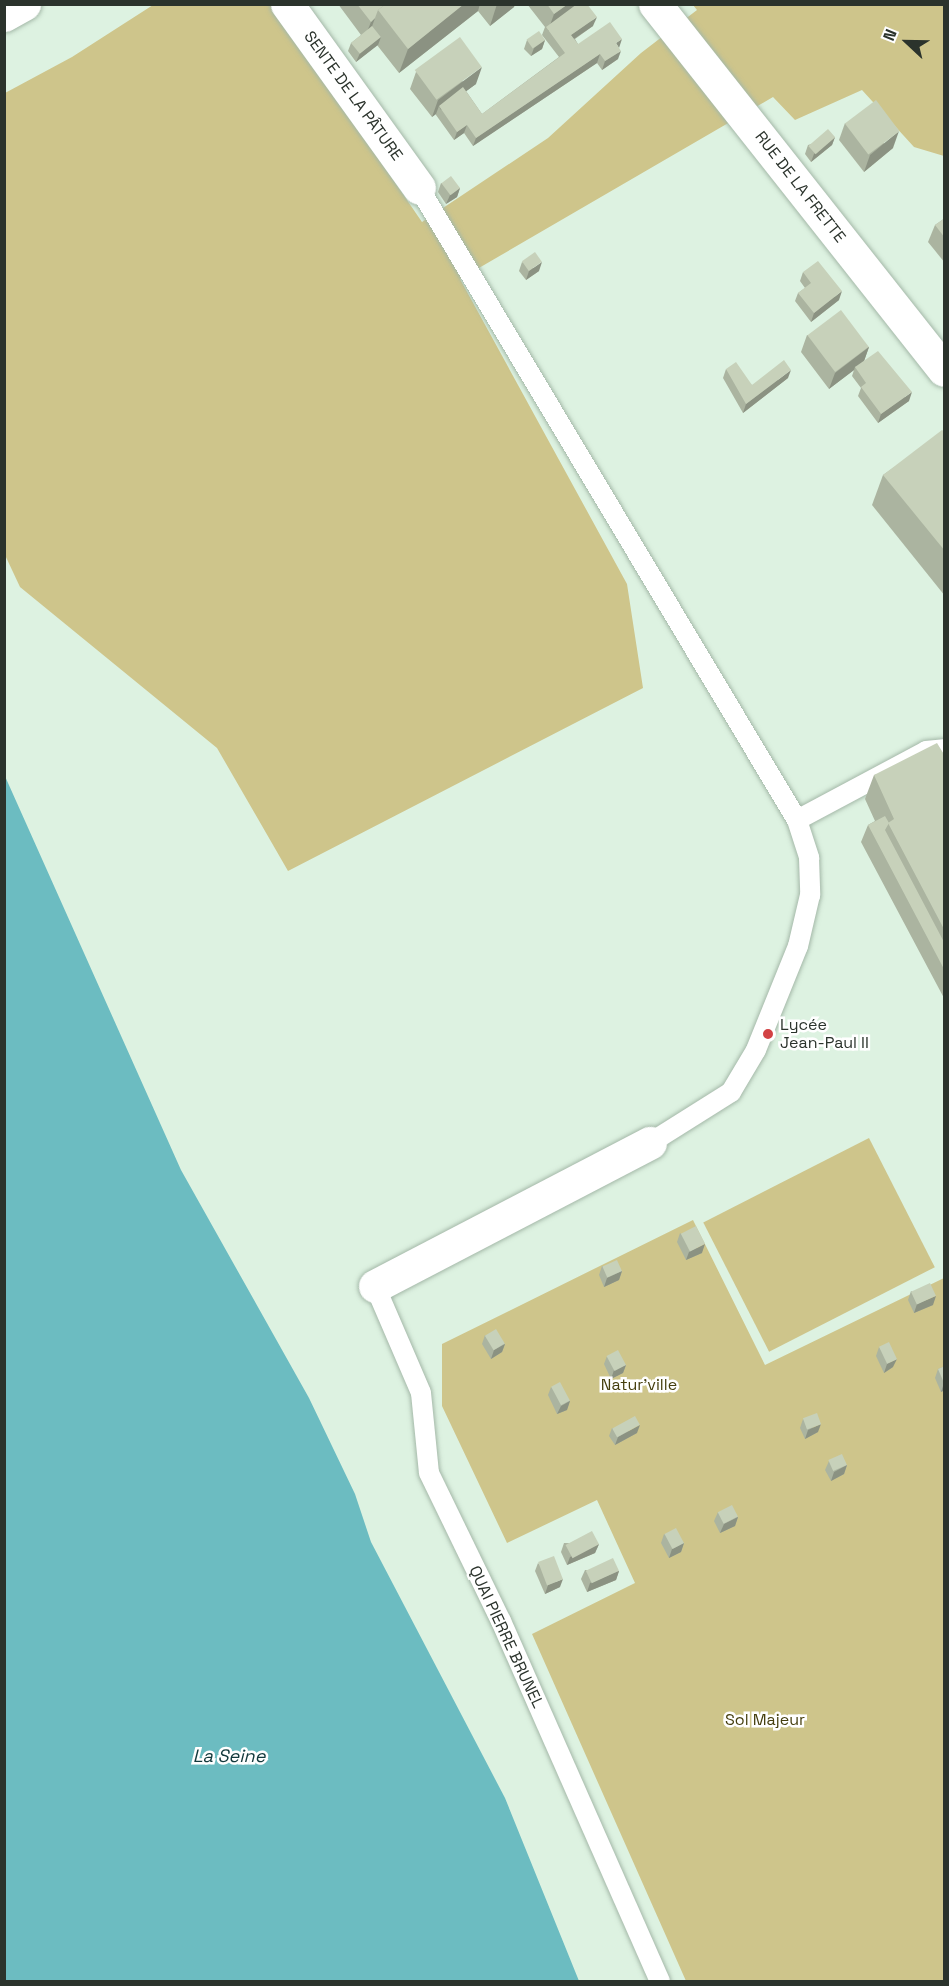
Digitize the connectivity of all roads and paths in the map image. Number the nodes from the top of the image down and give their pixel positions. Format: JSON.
{"nodes":[{"id":1,"x":24,"y":4,"type":"edge"},
{"id":2,"x":287,"y":4,"type":"edge"},
{"id":3,"x":655,"y":4,"type":"edge"},
{"id":4,"x":4,"y":15,"type":"edge"},
{"id":5,"x":419,"y":188,"type":"joint"},
{"id":6,"x":945,"y":370,"type":"edge"},
{"id":7,"x":945,"y":749,"type":"edge"},
{"id":8,"x":797,"y":820,"type":"junction"},
{"id":9,"x":650,"y":1143,"type":"joint"},
{"id":10,"x":375,"y":1286,"type":"joint"},
{"id":11,"x":660,"y":1982,"type":"edge"}],
"edges":[{"from":1,"to":4,"type":"street"},
{"from":2,"to":5,"type":"street","name":"SENTE DE LA PÂTURE"},
{"from":3,"to":6,"type":"street","name":"RUE DE LA FRETTE"},
{"from":5,"to":8,"type":"lane"},
{"from":7,"to":8,"type":"lane"},
{"from":8,"to":9,"type":"lane"},
{"from":9,"to":10,"type":"street"},
{"from":10,"to":11,"type":"lane","name":"QUAI PIERRE BRUNEL"}]}
